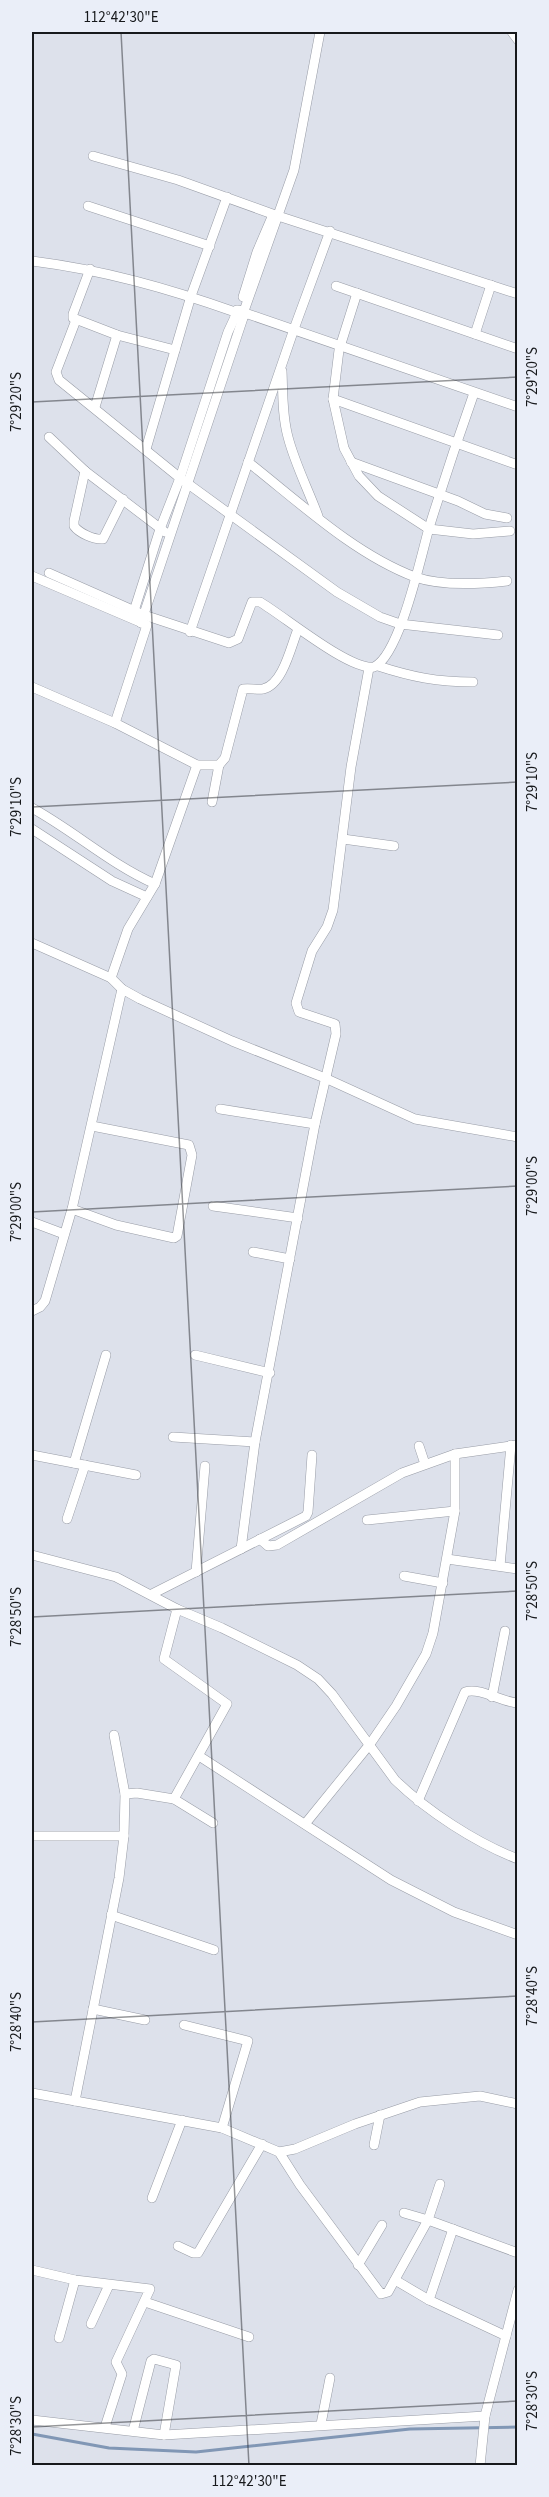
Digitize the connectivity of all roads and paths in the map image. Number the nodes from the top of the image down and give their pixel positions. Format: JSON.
{"nodes":[{"id":1,"x":320,"y":32,"type":"edge"},
{"id":2,"x":512,"y":32,"type":"edge"},
{"id":3,"x":518,"y":40,"type":"edge"},
{"id":4,"x":93,"y":156,"type":"dead end"},
{"id":5,"x":227,"y":197,"type":"junction"},
{"id":6,"x":88,"y":206,"type":"dead end"},
{"id":7,"x":280,"y":207,"type":"junction"},
{"id":8,"x":330,"y":231,"type":"junction"},
{"id":9,"x":210,"y":246,"type":"junction"},
{"id":10,"x":32,"y":261,"type":"edge"},
{"id":11,"x":90,"y":269,"type":"junction"},
{"id":12,"x":491,"y":285,"type":"junction"},
{"id":13,"x":336,"y":286,"type":"dead end"},
{"id":14,"x":357,"y":293,"type":"junction"},
{"id":15,"x":518,"y":294,"type":"edge"},
{"id":16,"x":191,"y":296,"type":"junction"},
{"id":17,"x":241,"y":314,"type":"junction"},
{"id":18,"x":76,"y":320,"type":"junction"},
{"id":19,"x":293,"y":332,"type":"junction"},
{"id":20,"x":475,"y":334,"type":"junction"},
{"id":21,"x":117,"y":335,"type":"junction"},
{"id":22,"x":517,"y":347,"type":"edge"},
{"id":23,"x":341,"y":348,"type":"junction"},
{"id":24,"x":175,"y":350,"type":"junction"},
{"id":25,"x":282,"y":366,"type":"junction"},
{"id":26,"x":474,"y":393,"type":"junction"},
{"id":27,"x":333,"y":399,"type":"junction"},
{"id":28,"x":95,"y":407,"type":"junction"},
{"id":29,"x":518,"y":407,"type":"edge"},
{"id":30,"x":49,"y":437,"type":"dead end"},
{"id":31,"x":455,"y":444,"type":"junction"},
{"id":32,"x":146,"y":449,"type":"junction"},
{"id":33,"x":248,"y":462,"type":"junction"},
{"id":34,"x":351,"y":462,"type":"junction"},
{"id":35,"x":518,"y":465,"type":"edge"},
{"id":36,"x":85,"y":471,"type":"junction"},
{"id":37,"x":184,"y":480,"type":"junction"},
{"id":38,"x":441,"y":494,"type":"junction"},
{"id":39,"x":123,"y":499,"type":"junction"},
{"id":40,"x":230,"y":513,"type":"junction"},
{"id":41,"x":485,"y":514,"type":"junction"},
{"id":42,"x":319,"y":518,"type":"junction"},
{"id":43,"x":507,"y":518,"type":"dead end"},
{"id":44,"x":160,"y":529,"type":"junction"},
{"id":45,"x":429,"y":529,"type":"junction"},
{"id":46,"x":510,"y":531,"type":"dead end"},
{"id":47,"x":483,"y":533,"type":"junction"},
{"id":48,"x":170,"y":535,"type":"junction"},
{"id":49,"x":50,"y":573,"type":"dead end"},
{"id":50,"x":32,"y":576,"type":"edge"},
{"id":51,"x":417,"y":578,"type":"junction"},
{"id":52,"x":507,"y":581,"type":"dead end"},
{"id":53,"x":134,"y":610,"type":"junction"},
{"id":54,"x":146,"y":620,"type":"junction"},
{"id":55,"x":400,"y":624,"type":"junction"},
{"id":56,"x":298,"y":629,"type":"junction"},
{"id":57,"x":190,"y":632,"type":"junction"},
{"id":58,"x":498,"y":635,"type":"dead end"},
{"id":59,"x":374,"y":667,"type":"junction"},
{"id":60,"x":473,"y":682,"type":"dead end"},
{"id":61,"x":32,"y":687,"type":"edge"},
{"id":62,"x":115,"y":723,"type":"junction"},
{"id":63,"x":197,"y":765,"type":"junction"},
{"id":64,"x":219,"y":765,"type":"junction"},
{"id":65,"x":212,"y":802,"type":"dead end"},
{"id":66,"x":32,"y":808,"type":"edge"},
{"id":67,"x":32,"y":829,"type":"edge"},
{"id":68,"x":343,"y":840,"type":"junction"},
{"id":69,"x":394,"y":846,"type":"dead end"},
{"id":70,"x":154,"y":885,"type":"junction"},
{"id":71,"x":147,"y":896,"type":"junction"},
{"id":72,"x":32,"y":943,"type":"edge"},
{"id":73,"x":111,"y":978,"type":"junction"},
{"id":74,"x":122,"y":989,"type":"junction"},
{"id":75,"x":325,"y":1078,"type":"junction"},
{"id":76,"x":220,"y":1109,"type":"dead end"},
{"id":77,"x":315,"y":1120,"type":"junction"},
{"id":78,"x":92,"y":1126,"type":"junction"},
{"id":79,"x":518,"y":1137,"type":"edge"},
{"id":80,"x":213,"y":1206,"type":"dead end"},
{"id":81,"x":71,"y":1209,"type":"junction"},
{"id":82,"x":298,"y":1218,"type":"junction"},
{"id":83,"x":32,"y":1222,"type":"edge"},
{"id":84,"x":64,"y":1234,"type":"junction"},
{"id":85,"x":253,"y":1252,"type":"dead end"},
{"id":86,"x":290,"y":1259,"type":"junction"},
{"id":87,"x":32,"y":1311,"type":"edge"},
{"id":88,"x":106,"y":1355,"type":"dead end"},
{"id":89,"x":195,"y":1355,"type":"dead end"},
{"id":90,"x":270,"y":1373,"type":"junction"},
{"id":91,"x":173,"y":1437,"type":"dead end"},
{"id":92,"x":255,"y":1442,"type":"junction"},
{"id":93,"x":514,"y":1445,"type":"edge"},
{"id":94,"x":455,"y":1454,"type":"junction"},
{"id":95,"x":32,"y":1455,"type":"edge"},
{"id":96,"x":312,"y":1455,"type":"dead end"},
{"id":97,"x":74,"y":1463,"type":"junction"},
{"id":98,"x":85,"y":1465,"type":"junction"},
{"id":99,"x":204,"y":1466,"type":"dead end"},
{"id":100,"x":136,"y":1475,"type":"dead end"},
{"id":101,"x":455,"y":1511,"type":"junction"},
{"id":102,"x":68,"y":1519,"type":"dead end"},
{"id":103,"x":368,"y":1520,"type":"dead end"},
{"id":104,"x":263,"y":1542,"type":"junction"},
{"id":105,"x":241,"y":1549,"type":"junction"},
{"id":106,"x":32,"y":1555,"type":"edge"},
{"id":107,"x":447,"y":1559,"type":"junction"},
{"id":108,"x":500,"y":1566,"type":"junction"},
{"id":109,"x":518,"y":1569,"type":"edge"},
{"id":110,"x":195,"y":1572,"type":"junction"},
{"id":111,"x":404,"y":1576,"type":"dead end"},
{"id":112,"x":443,"y":1583,"type":"junction"},
{"id":113,"x":155,"y":1596,"type":"junction"},
{"id":114,"x":173,"y":1607,"type":"junction"},
{"id":115,"x":505,"y":1630,"type":"dead end"},
{"id":116,"x":492,"y":1697,"type":"junction"},
{"id":117,"x":518,"y":1703,"type":"edge"},
{"id":118,"x":114,"y":1735,"type":"dead end"},
{"id":119,"x":370,"y":1744,"type":"junction"},
{"id":120,"x":200,"y":1756,"type":"junction"},
{"id":121,"x":130,"y":1794,"type":"junction"},
{"id":122,"x":174,"y":1799,"type":"junction"},
{"id":123,"x":418,"y":1800,"type":"junction"},
{"id":124,"x":213,"y":1823,"type":"dead end"},
{"id":125,"x":305,"y":1824,"type":"junction"},
{"id":126,"x":32,"y":1836,"type":"edge"},
{"id":127,"x":124,"y":1836,"type":"junction"},
{"id":128,"x":518,"y":1859,"type":"edge"},
{"id":129,"x":111,"y":1915,"type":"junction"},
{"id":130,"x":518,"y":1935,"type":"edge"},
{"id":131,"x":214,"y":1950,"type":"dead end"},
{"id":132,"x":93,"y":2009,"type":"junction"},
{"id":133,"x":145,"y":2020,"type":"dead end"},
{"id":134,"x":184,"y":2025,"type":"dead end"},
{"id":135,"x":32,"y":2094,"type":"edge"},
{"id":136,"x":75,"y":2101,"type":"junction"},
{"id":137,"x":518,"y":2104,"type":"edge"},
{"id":138,"x":380,"y":2115,"type":"junction"},
{"id":139,"x":182,"y":2120,"type":"junction"},
{"id":140,"x":222,"y":2128,"type":"junction"},
{"id":141,"x":262,"y":2144,"type":"junction"},
{"id":142,"x":374,"y":2145,"type":"dead end"},
{"id":143,"x":279,"y":2152,"type":"junction"},
{"id":144,"x":440,"y":2184,"type":"dead end"},
{"id":145,"x":152,"y":2198,"type":"dead end"},
{"id":146,"x":404,"y":2213,"type":"dead end"},
{"id":147,"x":428,"y":2220,"type":"junction"},
{"id":148,"x":382,"y":2225,"type":"dead end"},
{"id":149,"x":453,"y":2229,"type":"junction"},
{"id":150,"x":178,"y":2246,"type":"dead end"},
{"id":151,"x":518,"y":2253,"type":"edge"},
{"id":152,"x":358,"y":2265,"type":"junction"},
{"id":153,"x":32,"y":2270,"type":"edge"},
{"id":154,"x":75,"y":2280,"type":"junction"},
{"id":155,"x":395,"y":2280,"type":"junction"},
{"id":156,"x":109,"y":2285,"type":"junction"},
{"id":157,"x":518,"y":2290,"type":"edge"},
{"id":158,"x":429,"y":2300,"type":"junction"},
{"id":159,"x":145,"y":2302,"type":"junction"},
{"id":160,"x":91,"y":2324,"type":"dead end"},
{"id":161,"x":506,"y":2336,"type":"junction"},
{"id":162,"x":249,"y":2337,"type":"dead end"},
{"id":163,"x":59,"y":2338,"type":"dead end"},
{"id":164,"x":330,"y":2378,"type":"dead end"},
{"id":165,"x":485,"y":2419,"type":"junction"},
{"id":166,"x":32,"y":2420,"type":"edge"},
{"id":167,"x":321,"y":2424,"type":"junction"},
{"id":168,"x":105,"y":2427,"type":"junction"},
{"id":169,"x":133,"y":2431,"type":"junction"},
{"id":170,"x":164,"y":2434,"type":"junction"},
{"id":171,"x":480,"y":2463,"type":"edge"}],
"edges":[{"from":1,"to":7,"type":"street"},
{"from":2,"to":3,"type":"street"},
{"from":4,"to":5,"type":"street"},
{"from":5,"to":7,"type":"street"},
{"from":5,"to":9,"type":"street"},
{"from":6,"to":9,"type":"street"},
{"from":7,"to":8,"type":"street"},
{"from":7,"to":17,"type":"street"},
{"from":8,"to":12,"type":"street"},
{"from":8,"to":19,"type":"street"},
{"from":9,"to":16,"type":"street"},
{"from":10,"to":11,"type":"street"},
{"from":11,"to":16,"type":"street"},
{"from":11,"to":18,"type":"street"},
{"from":12,"to":15,"type":"street"},
{"from":12,"to":20,"type":"street"},
{"from":13,"to":14,"type":"street"},
{"from":14,"to":20,"type":"street"},
{"from":14,"to":23,"type":"street"},
{"from":16,"to":17,"type":"street"},
{"from":16,"to":24,"type":"street"},
{"from":17,"to":19,"type":"street"},
{"from":17,"to":37,"type":"street"},
{"from":18,"to":21,"type":"street"},
{"from":18,"to":28,"type":"street"},
{"from":19,"to":23,"type":"street"},
{"from":19,"to":25,"type":"street"},
{"from":20,"to":22,"type":"street"},
{"from":21,"to":24,"type":"street"},
{"from":21,"to":28,"type":"street"},
{"from":23,"to":26,"type":"street"},
{"from":23,"to":27,"type":"street"},
{"from":24,"to":32,"type":"street"},
{"from":25,"to":33,"type":"street"},
{"from":25,"to":42,"type":"street"},
{"from":26,"to":29,"type":"street"},
{"from":26,"to":31,"type":"street"},
{"from":27,"to":31,"type":"street"},
{"from":27,"to":34,"type":"street"},
{"from":28,"to":32,"type":"street"},
{"from":30,"to":36,"type":"street"},
{"from":31,"to":35,"type":"street"},
{"from":31,"to":38,"type":"street"},
{"from":32,"to":37,"type":"street"},
{"from":33,"to":40,"type":"street"},
{"from":33,"to":42,"type":"street"},
{"from":34,"to":38,"type":"street"},
{"from":34,"to":45,"type":"street"},
{"from":36,"to":39,"type":"street"},
{"from":36,"to":39,"type":"street"},
{"from":37,"to":40,"type":"street"},
{"from":37,"to":44,"type":"street"},
{"from":37,"to":48,"type":"street"},
{"from":38,"to":41,"type":"street"},
{"from":38,"to":45,"type":"street"},
{"from":39,"to":44,"type":"street"},
{"from":40,"to":55,"type":"street"},
{"from":40,"to":57,"type":"street"},
{"from":41,"to":43,"type":"street"},
{"from":41,"to":47,"type":"street"},
{"from":42,"to":51,"type":"street"},
{"from":44,"to":48,"type":"street"},
{"from":44,"to":53,"type":"street"},
{"from":45,"to":47,"type":"street"},
{"from":45,"to":51,"type":"street"},
{"from":46,"to":47,"type":"street"},
{"from":48,"to":54,"type":"street"},
{"from":49,"to":53,"type":"street"},
{"from":50,"to":54,"type":"street"},
{"from":51,"to":52,"type":"street"},
{"from":51,"to":55,"type":"street"},
{"from":53,"to":54,"type":"street"},
{"from":54,"to":57,"type":"street"},
{"from":54,"to":62,"type":"street"},
{"from":55,"to":58,"type":"street"},
{"from":55,"to":59,"type":"street"},
{"from":56,"to":57,"type":"street"},
{"from":56,"to":59,"type":"street"},
{"from":56,"to":64,"type":"street"},
{"from":59,"to":60,"type":"street"},
{"from":59,"to":68,"type":"street"},
{"from":61,"to":62,"type":"street"},
{"from":62,"to":63,"type":"street"},
{"from":63,"to":64,"type":"street"},
{"from":63,"to":70,"type":"street"},
{"from":64,"to":65,"type":"street"},
{"from":66,"to":70,"type":"street"},
{"from":67,"to":71,"type":"street"},
{"from":68,"to":69,"type":"street"},
{"from":68,"to":75,"type":"street"},
{"from":70,"to":71,"type":"street"},
{"from":71,"to":73,"type":"street"},
{"from":72,"to":73,"type":"street"},
{"from":73,"to":74,"type":"street"},
{"from":74,"to":75,"type":"street"},
{"from":74,"to":78,"type":"street"},
{"from":75,"to":77,"type":"street"},
{"from":75,"to":79,"type":"street"},
{"from":76,"to":77,"type":"street"},
{"from":77,"to":82,"type":"street"},
{"from":78,"to":81,"type":"street"},
{"from":78,"to":81,"type":"street"},
{"from":80,"to":82,"type":"street"},
{"from":81,"to":84,"type":"street"},
{"from":82,"to":86,"type":"street"},
{"from":83,"to":84,"type":"street"},
{"from":84,"to":87,"type":"street"},
{"from":85,"to":86,"type":"street"},
{"from":86,"to":90,"type":"street"},
{"from":88,"to":97,"type":"street"},
{"from":89,"to":90,"type":"street"},
{"from":90,"to":92,"type":"street"},
{"from":91,"to":92,"type":"street"},
{"from":92,"to":105,"type":"street"},
{"from":93,"to":94,"type":"street"},
{"from":93,"to":108,"type":"street"},
{"from":94,"to":101,"type":"street"},
{"from":94,"to":104,"type":"street"},
{"from":95,"to":97,"type":"street"},
{"from":96,"to":104,"type":"street"},
{"from":97,"to":98,"type":"street"},
{"from":98,"to":100,"type":"street"},
{"from":98,"to":102,"type":"street"},
{"from":99,"to":110,"type":"street"},
{"from":101,"to":103,"type":"street"},
{"from":101,"to":107,"type":"street"},
{"from":104,"to":105,"type":"street"},
{"from":105,"to":110,"type":"street"},
{"from":106,"to":113,"type":"street"},
{"from":107,"to":108,"type":"street"},
{"from":107,"to":112,"type":"street"},
{"from":108,"to":109,"type":"street"},
{"from":110,"to":113,"type":"street"},
{"from":111,"to":112,"type":"street"},
{"from":112,"to":119,"type":"street"},
{"from":113,"to":114,"type":"street"},
{"from":114,"to":119,"type":"street"},
{"from":114,"to":120,"type":"street"},
{"from":115,"to":116,"type":"street"},
{"from":116,"to":117,"type":"street"},
{"from":116,"to":123,"type":"street"},
{"from":118,"to":121,"type":"street"},
{"from":119,"to":123,"type":"street"},
{"from":119,"to":125,"type":"street"},
{"from":120,"to":122,"type":"street"},
{"from":120,"to":125,"type":"street"},
{"from":121,"to":122,"type":"street"},
{"from":121,"to":127,"type":"street"},
{"from":122,"to":124,"type":"street"},
{"from":123,"to":128,"type":"street"},
{"from":125,"to":130,"type":"street"},
{"from":126,"to":127,"type":"street"},
{"from":127,"to":129,"type":"street"},
{"from":129,"to":131,"type":"street"},
{"from":129,"to":132,"type":"street"},
{"from":132,"to":133,"type":"street"},
{"from":132,"to":136,"type":"street"},
{"from":134,"to":140,"type":"street"},
{"from":135,"to":136,"type":"street"},
{"from":136,"to":139,"type":"street"},
{"from":137,"to":138,"type":"street"},
{"from":138,"to":142,"type":"street"},
{"from":138,"to":143,"type":"street"},
{"from":139,"to":140,"type":"street"},
{"from":139,"to":145,"type":"street"},
{"from":140,"to":141,"type":"street"},
{"from":141,"to":143,"type":"street"},
{"from":141,"to":150,"type":"street"},
{"from":143,"to":152,"type":"street"},
{"from":144,"to":147,"type":"street"},
{"from":146,"to":147,"type":"street"},
{"from":147,"to":149,"type":"street"},
{"from":147,"to":155,"type":"street"},
{"from":148,"to":152,"type":"street"},
{"from":149,"to":151,"type":"street"},
{"from":149,"to":158,"type":"street"},
{"from":152,"to":155,"type":"street"},
{"from":153,"to":154,"type":"street"},
{"from":154,"to":156,"type":"street"},
{"from":154,"to":163,"type":"street"},
{"from":155,"to":158,"type":"street"},
{"from":156,"to":159,"type":"street"},
{"from":156,"to":160,"type":"street"},
{"from":157,"to":161,"type":"street"},
{"from":158,"to":161,"type":"street"},
{"from":159,"to":162,"type":"street"},
{"from":159,"to":168,"type":"street"},
{"from":161,"to":165,"type":"street"},
{"from":164,"to":167,"type":"street"},
{"from":165,"to":167,"type":"street"},
{"from":165,"to":171,"type":"street"},
{"from":166,"to":168,"type":"street"},
{"from":167,"to":170,"type":"street"},
{"from":168,"to":169,"type":"street"},
{"from":169,"to":170,"type":"street"},
{"from":169,"to":170,"type":"street"}]}
